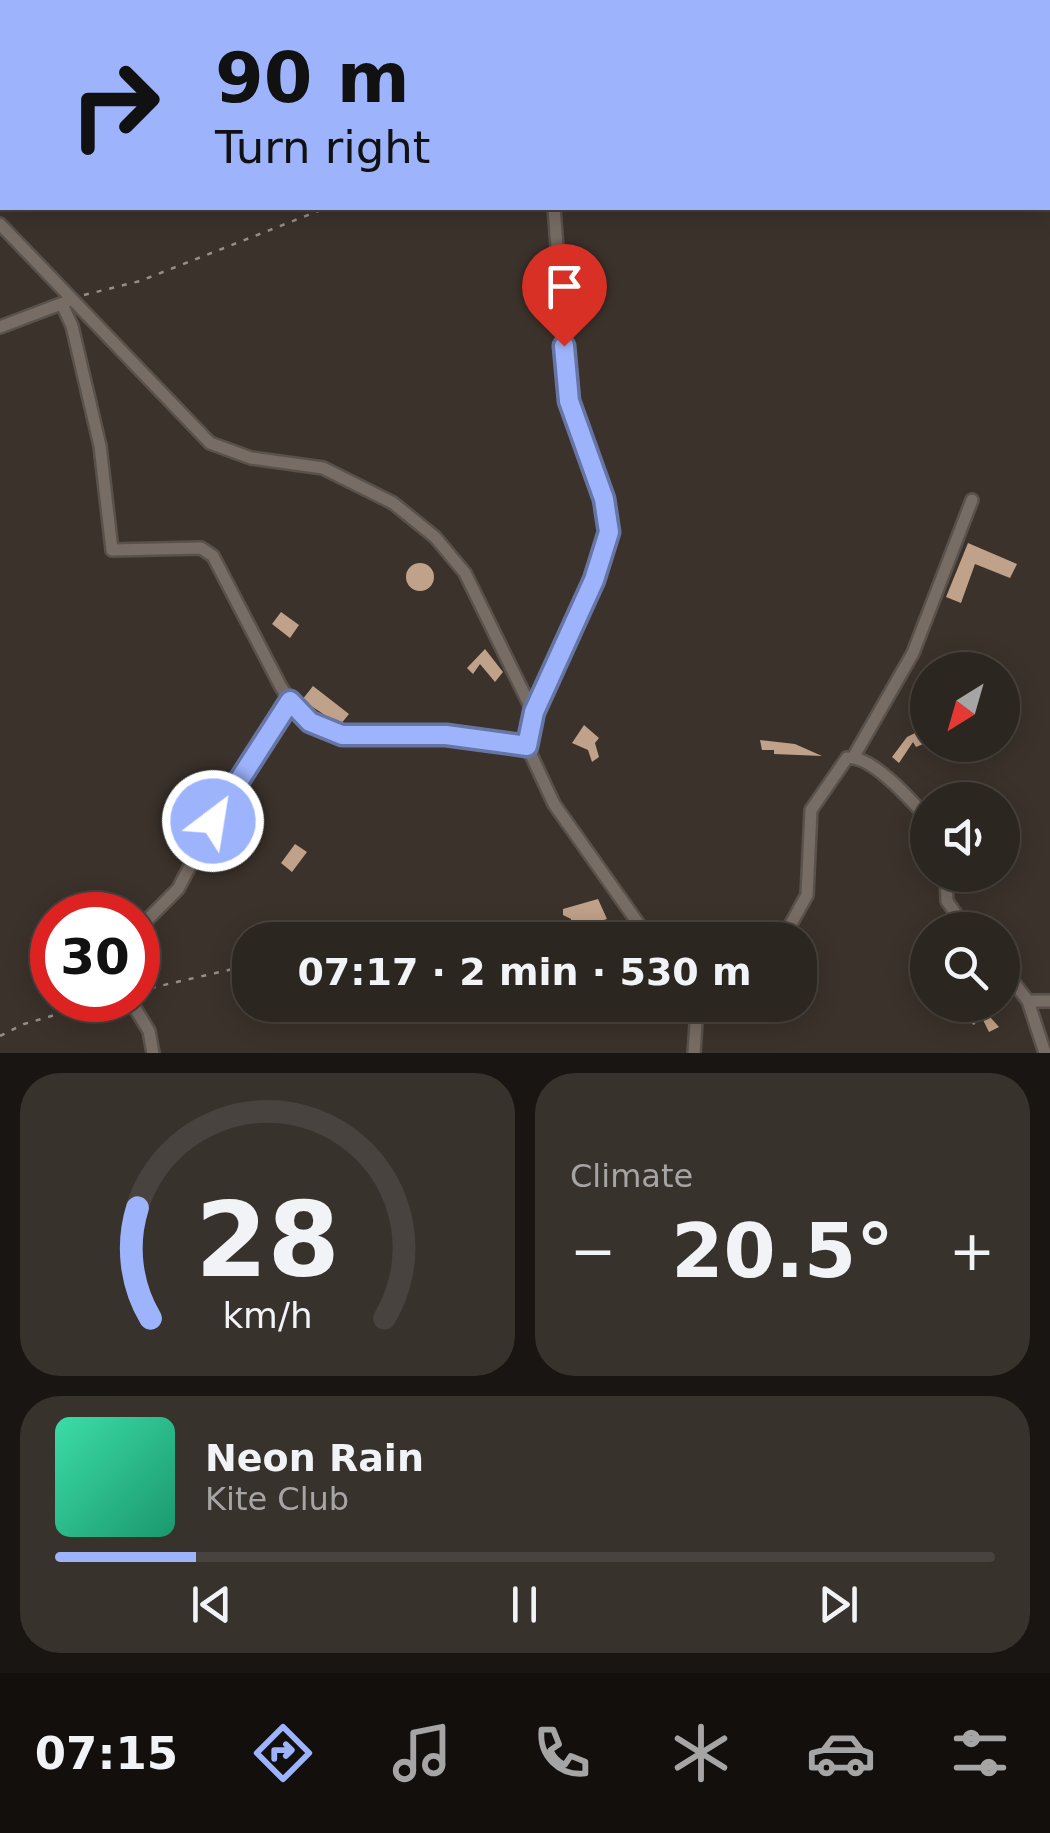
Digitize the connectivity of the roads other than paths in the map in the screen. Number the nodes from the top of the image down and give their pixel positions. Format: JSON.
{"nodes":[{"id":1,"x":554,"y":210,"type":"edge"},
{"id":2,"x":0,"y":224,"type":"edge"},
{"id":3,"x":67,"y":301,"type":"junction"},
{"id":4,"x":0,"y":327,"type":"edge"},
{"id":5,"x":972,"y":500,"type":"dead end"},
{"id":6,"x":290,"y":701,"type":"junction"},
{"id":7,"x":534,"y":712,"type":"junction"},
{"id":8,"x":527,"y":746,"type":"junction"},
{"id":9,"x":854,"y":756,"type":"junction"},
{"id":10,"x":910,"y":801,"type":"edge"},
{"id":11,"x":160,"y":907,"type":"edge"},
{"id":12,"x":637,"y":922,"type":"edge"},
{"id":13,"x":792,"y":922,"type":"edge"},
{"id":14,"x":1020,"y":991,"type":"edge"},
{"id":15,"x":1028,"y":1001,"type":"junction"},
{"id":16,"x":1050,"y":1001,"type":"edge"},
{"id":17,"x":144,"y":1022,"type":"edge"},
{"id":18,"x":695,"y":1022,"type":"edge"},
{"id":19,"x":153,"y":1053,"type":"edge"},
{"id":20,"x":694,"y":1053,"type":"edge"},
{"id":21,"x":1044,"y":1053,"type":"edge"}],
"edges":[{"from":1,"to":7,"type":"street"},
{"from":2,"to":3,"type":"street"},
{"from":3,"to":4,"type":"street"},
{"from":3,"to":6,"type":"street"},
{"from":3,"to":7,"type":"street"},
{"from":5,"to":9,"type":"street"},
{"from":6,"to":8,"type":"street"},
{"from":6,"to":11,"type":"street"},
{"from":7,"to":8,"type":"street"},
{"from":8,"to":12,"type":"street"},
{"from":9,"to":10,"type":"street"},
{"from":9,"to":13,"type":"street"},
{"from":14,"to":15,"type":"street"},
{"from":15,"to":16,"type":"street"},
{"from":15,"to":21,"type":"street"},
{"from":17,"to":19,"type":"street"},
{"from":18,"to":20,"type":"street"}]}
